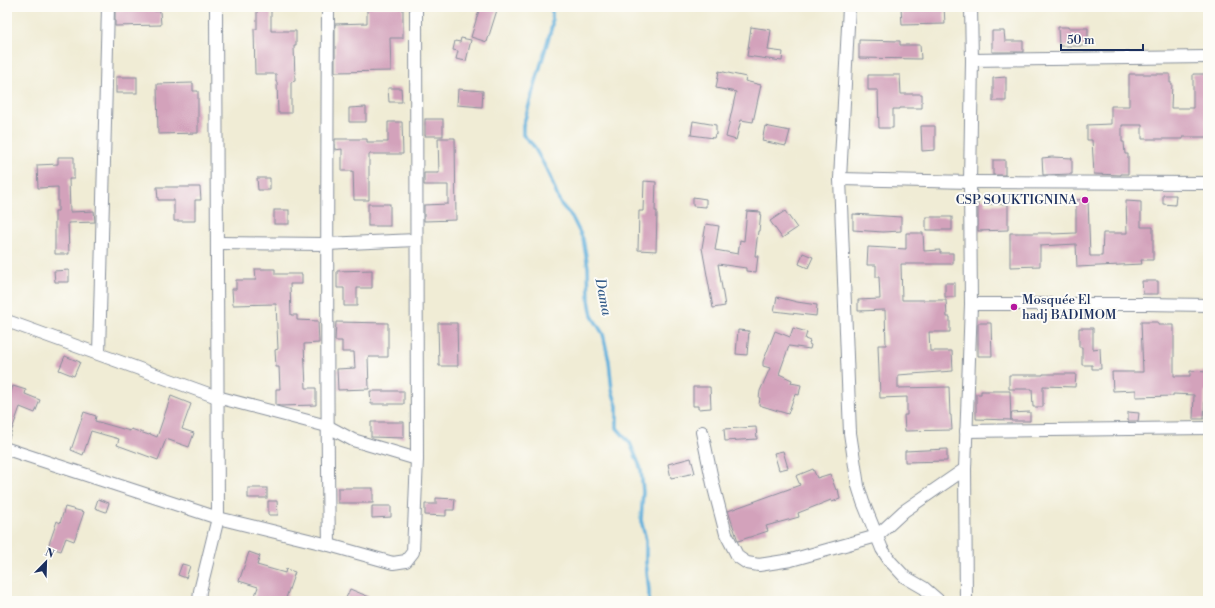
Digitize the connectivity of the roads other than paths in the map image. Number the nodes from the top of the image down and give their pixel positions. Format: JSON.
{"nodes":[{"id":1,"x":108,"y":7,"type":"edge"},
{"id":2,"x":216,"y":7,"type":"edge"},
{"id":3,"x":328,"y":7,"type":"edge"},
{"id":4,"x":416,"y":7,"type":"edge"},
{"id":5,"x":849,"y":7,"type":"edge"},
{"id":6,"x":971,"y":7,"type":"edge"},
{"id":7,"x":1208,"y":57,"type":"edge"},
{"id":8,"x":972,"y":60,"type":"junction"},
{"id":9,"x":840,"y":179,"type":"junction"},
{"id":10,"x":970,"y":182,"type":"junction"},
{"id":11,"x":1208,"y":182,"type":"edge"},
{"id":12,"x":416,"y":240,"type":"junction"},
{"id":13,"x":217,"y":243,"type":"junction"},
{"id":14,"x":326,"y":244,"type":"junction"},
{"id":15,"x":971,"y":304,"type":"junction"},
{"id":16,"x":1208,"y":305,"type":"edge"},
{"id":17,"x":7,"y":321,"type":"edge"},
{"id":18,"x":98,"y":353,"type":"junction"},
{"id":19,"x":218,"y":397,"type":"junction"},
{"id":20,"x":327,"y":426,"type":"junction"},
{"id":21,"x":1208,"y":428,"type":"edge"},
{"id":22,"x":966,"y":431,"type":"junction"},
{"id":23,"x":702,"y":432,"type":"dead end"},
{"id":24,"x":7,"y":449,"type":"edge"},
{"id":25,"x":417,"y":459,"type":"junction"},
{"id":26,"x":965,"y":469,"type":"junction"},
{"id":27,"x":218,"y":518,"type":"junction"},
{"id":28,"x":877,"y":536,"type":"junction"},
{"id":29,"x":329,"y":545,"type":"junction"},
{"id":30,"x":199,"y":601,"type":"edge"},
{"id":31,"x":939,"y":601,"type":"edge"},
{"id":32,"x":966,"y":601,"type":"edge"}],
"edges":[{"from":1,"to":18,"type":"street"},
{"from":2,"to":13,"type":"street"},
{"from":3,"to":14,"type":"street"},
{"from":4,"to":12,"type":"street"},
{"from":5,"to":9,"type":"street"},
{"from":6,"to":8,"type":"street"},
{"from":7,"to":8,"type":"street"},
{"from":8,"to":10,"type":"street"},
{"from":9,"to":10,"type":"street"},
{"from":9,"to":28,"type":"street"},
{"from":10,"to":11,"type":"street"},
{"from":10,"to":15,"type":"street"},
{"from":12,"to":14,"type":"street"},
{"from":12,"to":25,"type":"street"},
{"from":13,"to":14,"type":"street"},
{"from":13,"to":19,"type":"street"},
{"from":14,"to":20,"type":"street"},
{"from":15,"to":16,"type":"street"},
{"from":15,"to":22,"type":"street"},
{"from":17,"to":18,"type":"street"},
{"from":18,"to":19,"type":"street"},
{"from":19,"to":20,"type":"street"},
{"from":19,"to":27,"type":"street"},
{"from":20,"to":25,"type":"street"},
{"from":20,"to":29,"type":"street"},
{"from":21,"to":22,"type":"street"},
{"from":22,"to":26,"type":"street"},
{"from":23,"to":28,"type":"street"},
{"from":24,"to":27,"type":"street"},
{"from":25,"to":29,"type":"street"},
{"from":26,"to":28,"type":"street"},
{"from":26,"to":32,"type":"street"},
{"from":27,"to":29,"type":"street"},
{"from":27,"to":30,"type":"street"},
{"from":28,"to":31,"type":"street"}]}
